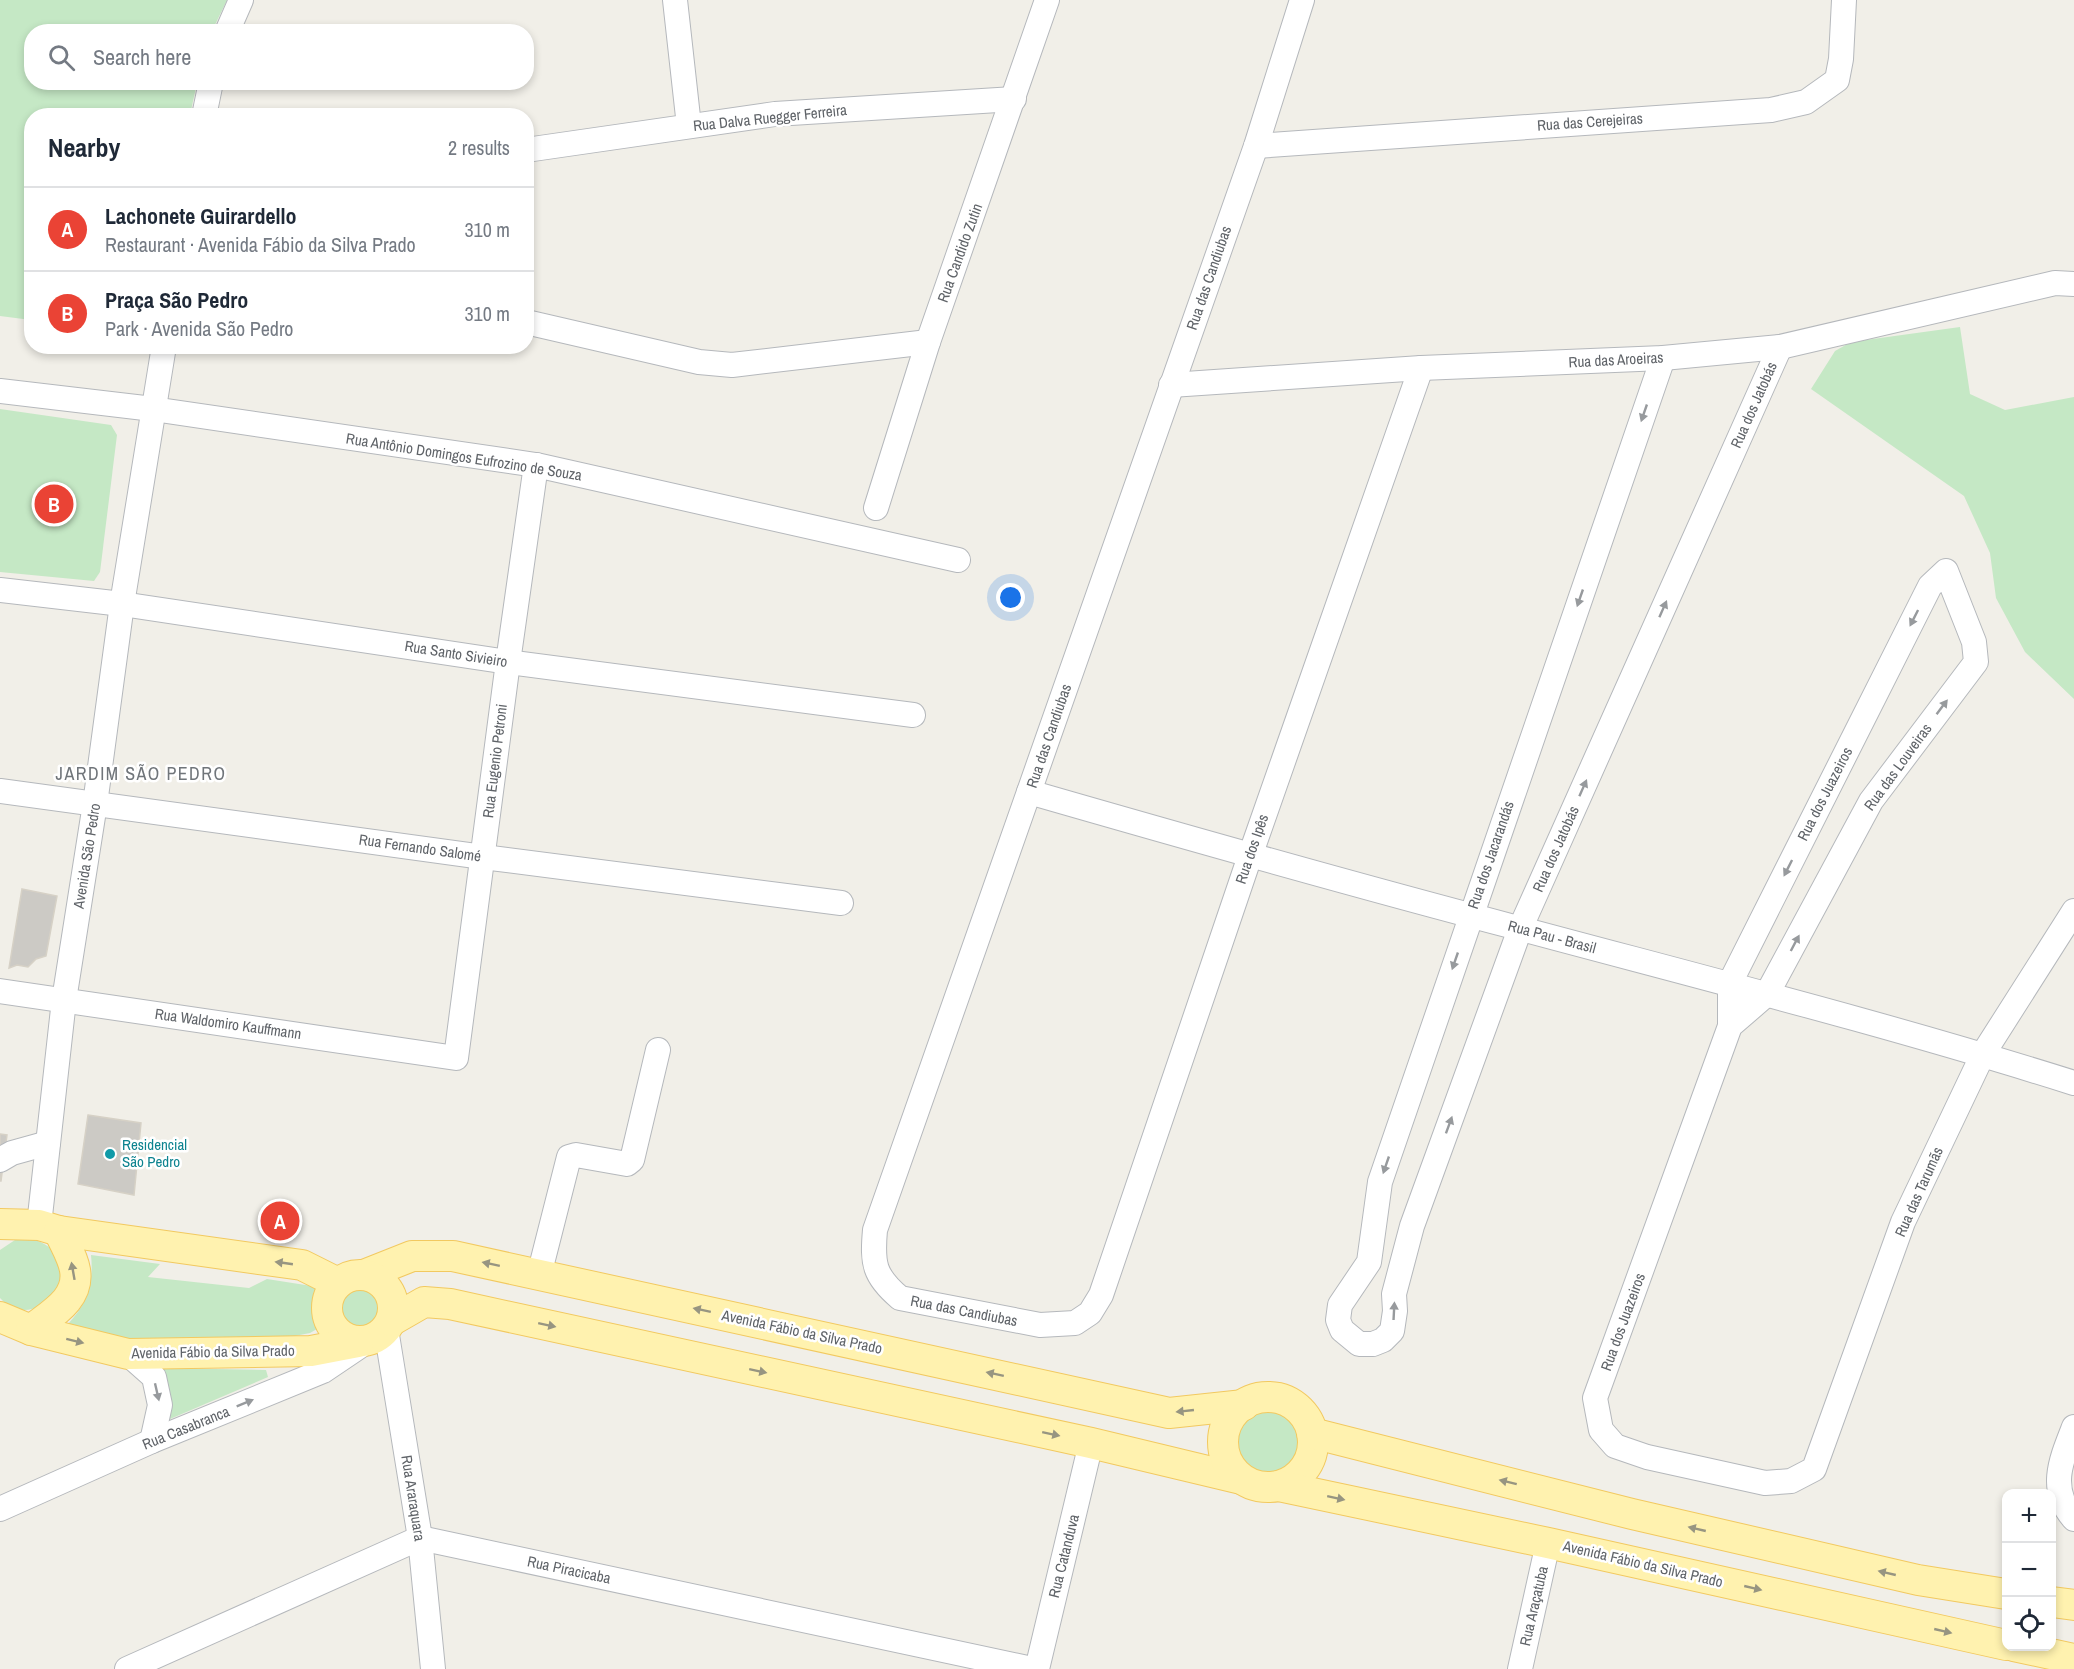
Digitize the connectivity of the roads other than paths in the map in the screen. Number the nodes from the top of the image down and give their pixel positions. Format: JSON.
{"nodes":[{"id":1,"x":241,"y":0,"type":"edge"},
{"id":2,"x":675,"y":0,"type":"edge"},
{"id":3,"x":1047,"y":0,"type":"edge"},
{"id":4,"x":1302,"y":0,"type":"edge"},
{"id":5,"x":1844,"y":0,"type":"edge"},
{"id":6,"x":230,"y":24,"type":"edge"},
{"id":7,"x":209,"y":90,"type":"edge"},
{"id":8,"x":1014,"y":99,"type":"junction"},
{"id":9,"x":206,"y":108,"type":"edge"},
{"id":10,"x":689,"y":126,"type":"junction"},
{"id":11,"x":1256,"y":146,"type":"junction"},
{"id":12,"x":534,"y":149,"type":"edge"},
{"id":13,"x":2074,"y":266,"type":"edge"},
{"id":14,"x":2064,"y":284,"type":"edge"},
{"id":15,"x":534,"y":324,"type":"edge"},
{"id":16,"x":928,"y":342,"type":"junction"},
{"id":17,"x":1780,"y":347,"type":"junction"},
{"id":18,"x":163,"y":354,"type":"edge"},
{"id":19,"x":1663,"y":358,"type":"junction"},
{"id":20,"x":1421,"y":368,"type":"junction"},
{"id":21,"x":1171,"y":385,"type":"junction"},
{"id":22,"x":0,"y":391,"type":"edge"},
{"id":23,"x":153,"y":409,"type":"junction"},
{"id":24,"x":536,"y":465,"type":"junction"},
{"id":25,"x":876,"y":508,"type":"dead end"},
{"id":26,"x":958,"y":560,"type":"dead end"},
{"id":27,"x":1946,"y":571,"type":"joint"},
{"id":28,"x":0,"y":590,"type":"edge"},
{"id":29,"x":122,"y":604,"type":"junction"},
{"id":30,"x":507,"y":662,"type":"junction"},
{"id":31,"x":913,"y":715,"type":"dead end"},
{"id":32,"x":0,"y":791,"type":"edge"},
{"id":33,"x":1029,"y":792,"type":"junction"},
{"id":34,"x":95,"y":804,"type":"junction"},
{"id":35,"x":1250,"y":856,"type":"junction"},
{"id":36,"x":483,"y":857,"type":"junction"},
{"id":37,"x":841,"y":903,"type":"dead end"},
{"id":38,"x":2074,"y":910,"type":"edge"},
{"id":39,"x":1470,"y":916,"type":"junction"},
{"id":40,"x":1520,"y":929,"type":"junction"},
{"id":41,"x":1730,"y":983,"type":"junction"},
{"id":42,"x":0,"y":991,"type":"edge"},
{"id":43,"x":1767,"y":994,"type":"junction"},
{"id":44,"x":64,"y":1000,"type":"junction"},
{"id":45,"x":1730,"y":1026,"type":"junction"},
{"id":46,"x":658,"y":1050,"type":"dead end"},
{"id":47,"x":1983,"y":1054,"type":"junction"},
{"id":48,"x":456,"y":1058,"type":"joint"},
{"id":49,"x":2074,"y":1083,"type":"edge"},
{"id":50,"x":48,"y":1143,"type":"junction"},
{"id":51,"x":0,"y":1160,"type":"edge"},
{"id":52,"x":3,"y":1227,"type":"edge"},
{"id":53,"x":49,"y":1228,"type":"junction"},
{"id":54,"x":539,"y":1275,"type":"junction"},
{"id":55,"x":351,"y":1279,"type":"junction"},
{"id":56,"x":0,"y":1317,"type":"edge"},
{"id":57,"x":1075,"y":1323,"type":"joint"},
{"id":58,"x":31,"y":1330,"type":"junction"},
{"id":59,"x":376,"y":1333,"type":"junction"},
{"id":60,"x":1359,"y":1344,"type":"joint"},
{"id":61,"x":128,"y":1354,"type":"junction"},
{"id":62,"x":1244,"y":1405,"type":"junction"},
{"id":63,"x":2074,"y":1427,"type":"edge"},
{"id":64,"x":1312,"y":1433,"type":"junction"},
{"id":65,"x":152,"y":1441,"type":"junction"},
{"id":66,"x":1091,"y":1443,"type":"junction"},
{"id":67,"x":1241,"y":1479,"type":"junction"},
{"id":68,"x":1791,"y":1481,"type":"joint"},
{"id":69,"x":1279,"y":1486,"type":"junction"},
{"id":70,"x":0,"y":1509,"type":"edge"},
{"id":71,"x":2074,"y":1519,"type":"edge"},
{"id":72,"x":420,"y":1538,"type":"junction"},
{"id":73,"x":1548,"y":1543,"type":"junction"},
{"id":74,"x":2002,"y":1593,"type":"edge"},
{"id":75,"x":2056,"y":1603,"type":"edge"},
{"id":76,"x":2074,"y":1605,"type":"edge"},
{"id":77,"x":2002,"y":1644,"type":"edge"},
{"id":78,"x":2034,"y":1651,"type":"edge"},
{"id":79,"x":2074,"y":1659,"type":"edge"},
{"id":80,"x":127,"y":1669,"type":"edge"},
{"id":81,"x":433,"y":1669,"type":"edge"},
{"id":82,"x":1032,"y":1669,"type":"edge"},
{"id":83,"x":1036,"y":1669,"type":"edge"},
{"id":84,"x":1520,"y":1669,"type":"edge"}],
"edges":[{"from":1,"to":6,"type":"street"},
{"from":2,"to":10,"type":"street"},
{"from":3,"to":8,"type":"street","name":"Rua Candido Zutin"},
{"from":4,"to":11,"type":"street","name":"Rua das Candiubas"},
{"from":5,"to":11,"type":"street","name":"Rua das Cerejeiras"},
{"from":7,"to":9,"type":"street"},
{"from":8,"to":10,"type":"street","name":"Rua Dalva Ruegger Ferreira"},
{"from":8,"to":16,"type":"street","name":"Rua Candido Zutin"},
{"from":10,"to":12,"type":"street","name":"Rua Dalva Ruegger Ferreira"},
{"from":11,"to":21,"type":"street","name":"Rua das Candiubas"},
{"from":13,"to":14,"type":"street","name":"Rua das Aroeiras"},
{"from":14,"to":17,"type":"street","name":"Rua das Aroeiras"},
{"from":15,"to":16,"type":"street"},
{"from":16,"to":25,"type":"street","name":"Rua Candido Zutin"},
{"from":17,"to":19,"type":"street","name":"Rua das Aroeiras"},
{"from":40,"to":17,"type":"street","name":"Rua dos Jatobás","one_way":true},
{"from":18,"to":23,"type":"street","name":"Avenida São Pedro"},
{"from":19,"to":20,"type":"street","name":"Rua das Aroeiras"},
{"from":19,"to":39,"type":"street","name":"Rua dos Jacarandás","one_way":true},
{"from":20,"to":21,"type":"street","name":"Rua das Aroeiras"},
{"from":20,"to":35,"type":"street","name":"Rua dos Ipês"},
{"from":21,"to":33,"type":"street","name":"Rua das Candiubas"},
{"from":22,"to":23,"type":"street","name":"Rua Antônio Domingos Eufrozino de Souza"},
{"from":23,"to":24,"type":"street","name":"Rua Antônio Domingos Eufrozino de Souza"},
{"from":23,"to":29,"type":"street","name":"Avenida São Pedro"},
{"from":24,"to":26,"type":"street","name":"Rua Antônio Domingos Eufrozino de Souza"},
{"from":24,"to":30,"type":"street","name":"Rua Eugenio Petroni"},
{"from":27,"to":41,"type":"street","name":"Rua dos Juazeiros","one_way":true},
{"from":43,"to":27,"type":"street","name":"Rua das Louveiras","one_way":true},
{"from":28,"to":29,"type":"street","name":"Rua Santo Sivieiro"},
{"from":29,"to":30,"type":"street","name":"Rua Santo Sivieiro"},
{"from":29,"to":34,"type":"street","name":"Avenida São Pedro"},
{"from":30,"to":31,"type":"street","name":"Rua Santo Sivieiro"},
{"from":30,"to":36,"type":"street","name":"Rua Eugenio Petroni"},
{"from":32,"to":34,"type":"street","name":"Rua Fernando Salomé"},
{"from":33,"to":35,"type":"street","name":"Rua Pau - Brasil"},
{"from":33,"to":57,"type":"street","name":"Rua das Candiubas"},
{"from":34,"to":36,"type":"street","name":"Rua Fernando Salomé"},
{"from":34,"to":44,"type":"street","name":"Avenida São Pedro"},
{"from":35,"to":39,"type":"street","name":"Rua Pau - Brasil"},
{"from":35,"to":57,"type":"street","name":"Rua dos Ipês"},
{"from":36,"to":37,"type":"street","name":"Rua Fernando Salomé"},
{"from":36,"to":48,"type":"street","name":"Rua Eugenio Petroni"},
{"from":38,"to":47,"type":"street","name":"Rua das Tarumãs"},
{"from":39,"to":40,"type":"street","name":"Rua Pau - Brasil"},
{"from":39,"to":60,"type":"street","name":"Rua dos Jacarandás","one_way":true},
{"from":40,"to":41,"type":"street","name":"Rua Pau - Brasil"},
{"from":60,"to":40,"type":"street","name":"Rua dos Jatobás","one_way":true},
{"from":41,"to":43,"type":"street","name":"Rua Pau - Brasil"},
{"from":41,"to":45,"type":"street","name":"Rua dos Juazeiros"},
{"from":42,"to":44,"type":"street","name":"Rua Waldomiro Kauffmann"},
{"from":43,"to":45,"type":"street","name":"Rua dos Juazeiros"},
{"from":43,"to":47,"type":"street","name":"Rua Pau - Brasil"},
{"from":44,"to":48,"type":"street","name":"Rua Waldomiro Kauffmann"},
{"from":44,"to":50,"type":"street","name":"Avenida São Pedro"},
{"from":45,"to":68,"type":"street","name":"Rua dos Juazeiros"},
{"from":46,"to":54,"type":"street"},
{"from":47,"to":49,"type":"street","name":"Rua Pau - Brasil"},
{"from":47,"to":68,"type":"street","name":"Rua das Tarumãs"},
{"from":50,"to":51,"type":"street"},
{"from":50,"to":53,"type":"street","name":"Avenida São Pedro"},
{"from":52,"to":53,"type":"main road"},
{"from":55,"to":53,"type":"main road","one_way":true},
{"from":58,"to":53,"type":"main road","one_way":true},
{"from":54,"to":55,"type":"main road","name":"Avenida Fábio da Silva Prado","one_way":true},
{"from":62,"to":54,"type":"main road","name":"Avenida Fábio da Silva Prado","one_way":true},
{"from":55,"to":59,"type":"main road"},
{"from":55,"to":59,"type":"main road"},
{"from":56,"to":58,"type":"main road","name":"Avenida Fábio da Silva Prado"},
{"from":58,"to":61,"type":"main road","name":"Avenida Fábio da Silva Prado","one_way":true},
{"from":59,"to":61,"type":"main road","name":"Avenida Fábio da Silva Prado"},
{"from":65,"to":59,"type":"street","name":"Rua Casabranca","one_way":true},
{"from":59,"to":66,"type":"main road","name":"Avenida Fábio da Silva Prado","one_way":true},
{"from":59,"to":72,"type":"street","name":"Rua Araraquara"},
{"from":61,"to":65,"type":"street","one_way":true},
{"from":62,"to":64,"type":"main road"},
{"from":62,"to":67,"type":"main road"},
{"from":63,"to":71,"type":"street"},
{"from":64,"to":69,"type":"main road"},
{"from":74,"to":64,"type":"main road","one_way":true},
{"from":65,"to":70,"type":"street","name":"Rua Casabranca"},
{"from":66,"to":67,"type":"main road","name":"Avenida Fábio da Silva Prado"},
{"from":66,"to":83,"type":"street","name":"Rua Catanduva"},
{"from":67,"to":69,"type":"main road"},
{"from":69,"to":73,"type":"main road","name":"Avenida Fábio da Silva Prado","one_way":true},
{"from":72,"to":80,"type":"street"},
{"from":72,"to":81,"type":"street","name":"Rua Araraquara"},
{"from":72,"to":82,"type":"street","name":"Rua Piracicaba"},
{"from":73,"to":77,"type":"main road","name":"Avenida Fábio da Silva Prado","one_way":true},
{"from":73,"to":84,"type":"street","name":"Rua Araçatuba"},
{"from":75,"to":76,"type":"main road"},
{"from":78,"to":79,"type":"main road"}]}
